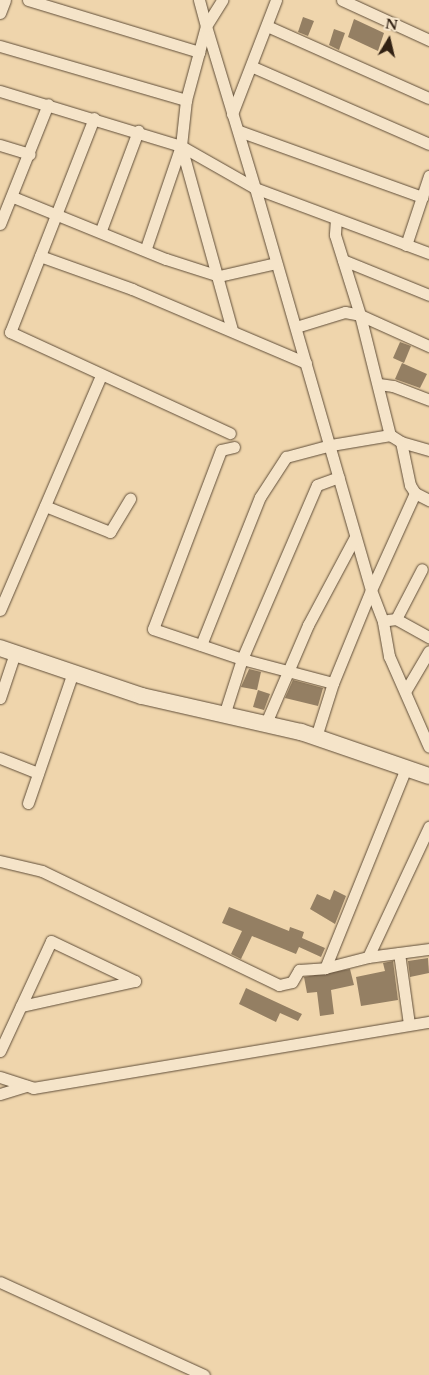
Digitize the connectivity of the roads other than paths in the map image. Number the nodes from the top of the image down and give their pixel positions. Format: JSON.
{"nodes":[{"id":1,"x":5,"y":0,"type":"edge"},
{"id":2,"x":28,"y":0,"type":"edge"},
{"id":3,"x":198,"y":0,"type":"edge"},
{"id":4,"x":222,"y":0,"type":"edge"},
{"id":5,"x":276,"y":0,"type":"edge"},
{"id":6,"x":342,"y":0,"type":"edge"},
{"id":7,"x":0,"y":13,"type":"edge"},
{"id":8,"x":206,"y":26,"type":"junction"},
{"id":9,"x":267,"y":26,"type":"junction"},
{"id":10,"x":429,"y":40,"type":"edge"},
{"id":11,"x":0,"y":46,"type":"edge"},
{"id":12,"x":199,"y":52,"type":"junction"},
{"id":13,"x":253,"y":67,"type":"junction"},
{"id":14,"x":0,"y":91,"type":"edge"},
{"id":15,"x":429,"y":98,"type":"edge"},
{"id":16,"x":186,"y":100,"type":"junction"},
{"id":17,"x":48,"y":104,"type":"junction"},
{"id":18,"x":232,"y":114,"type":"junction"},
{"id":19,"x":94,"y":118,"type":"junction"},
{"id":20,"x":138,"y":131,"type":"junction"},
{"id":21,"x":239,"y":131,"type":"junction"},
{"id":22,"x":0,"y":144,"type":"edge"},
{"id":23,"x":429,"y":144,"type":"edge"},
{"id":24,"x":180,"y":146,"type":"junction"},
{"id":25,"x":30,"y":154,"type":"junction"},
{"id":26,"x":429,"y":176,"type":"edge"},
{"id":27,"x":255,"y":188,"type":"junction"},
{"id":28,"x":13,"y":197,"type":"junction"},
{"id":29,"x":422,"y":197,"type":"junction"},
{"id":30,"x":57,"y":213,"type":"junction"},
{"id":31,"x":336,"y":219,"type":"junction"},
{"id":32,"x":0,"y":224,"type":"edge"},
{"id":33,"x":101,"y":230,"type":"junction"},
{"id":34,"x":406,"y":246,"type":"junction"},
{"id":35,"x":146,"y":248,"type":"junction"},
{"id":36,"x":429,"y":252,"type":"edge"},
{"id":37,"x":40,"y":256,"type":"junction"},
{"id":38,"x":343,"y":260,"type":"junction"},
{"id":39,"x":276,"y":263,"type":"junction"},
{"id":40,"x":219,"y":276,"type":"junction"},
{"id":41,"x":429,"y":294,"type":"edge"},
{"id":42,"x":360,"y":315,"type":"junction"},
{"id":43,"x":296,"y":327,"type":"junction"},
{"id":44,"x":232,"y":330,"type":"junction"},
{"id":45,"x":429,"y":346,"type":"edge"},
{"id":46,"x":306,"y":363,"type":"junction"},
{"id":47,"x":101,"y":375,"type":"junction"},
{"id":48,"x":379,"y":384,"type":"junction"},
{"id":49,"x":429,"y":400,"type":"edge"},
{"id":50,"x":230,"y":433,"type":"dead end"},
{"id":51,"x":390,"y":435,"type":"junction"},
{"id":52,"x":401,"y":442,"type":"junction"},
{"id":53,"x":330,"y":445,"type":"junction"},
{"id":54,"x":234,"y":447,"type":"dead end"},
{"id":55,"x":429,"y":450,"type":"edge"},
{"id":56,"x":339,"y":476,"type":"junction"},
{"id":57,"x":415,"y":492,"type":"junction"},
{"id":58,"x":130,"y":499,"type":"dead end"},
{"id":59,"x":429,"y":500,"type":"edge"},
{"id":60,"x":45,"y":506,"type":"junction"},
{"id":61,"x":354,"y":539,"type":"junction"},
{"id":62,"x":422,"y":569,"type":"dead end"},
{"id":63,"x":371,"y":590,"type":"junction"},
{"id":64,"x":0,"y":610,"type":"edge"},
{"id":65,"x":396,"y":619,"type":"junction"},
{"id":66,"x":383,"y":622,"type":"junction"},
{"id":67,"x":429,"y":637,"type":"edge"},
{"id":68,"x":201,"y":645,"type":"junction"},
{"id":69,"x":8,"y":650,"type":"edge"},
{"id":70,"x":429,"y":651,"type":"edge"},
{"id":71,"x":242,"y":659,"type":"junction"},
{"id":72,"x":287,"y":669,"type":"junction"},
{"id":73,"x":73,"y":672,"type":"junction"},
{"id":74,"x":332,"y":683,"type":"junction"},
{"id":75,"x":406,"y":690,"type":"junction"},
{"id":76,"x":0,"y":698,"type":"edge"},
{"id":77,"x":225,"y":712,"type":"junction"},
{"id":78,"x":266,"y":723,"type":"junction"},
{"id":79,"x":424,"y":727,"type":"edge"},
{"id":80,"x":316,"y":737,"type":"junction"},
{"id":81,"x":429,"y":747,"type":"edge"},
{"id":82,"x":0,"y":758,"type":"edge"},
{"id":83,"x":406,"y":768,"type":"junction"},
{"id":84,"x":38,"y":773,"type":"junction"},
{"id":85,"x":429,"y":776,"type":"edge"},
{"id":86,"x":28,"y":803,"type":"dead end"},
{"id":87,"x":429,"y":827,"type":"edge"},
{"id":88,"x":0,"y":861,"type":"edge"},
{"id":89,"x":429,"y":949,"type":"edge"},
{"id":90,"x":399,"y":953,"type":"junction"},
{"id":91,"x":368,"y":957,"type":"junction"},
{"id":92,"x":326,"y":968,"type":"junction"},
{"id":93,"x":21,"y":1006,"type":"junction"},
{"id":94,"x":429,"y":1022,"type":"edge"},
{"id":95,"x":409,"y":1024,"type":"junction"},
{"id":96,"x":0,"y":1051,"type":"edge"},
{"id":97,"x":0,"y":1076,"type":"edge"},
{"id":98,"x":27,"y":1086,"type":"junction"},
{"id":99,"x":0,"y":1094,"type":"edge"},
{"id":100,"x":0,"y":1282,"type":"edge"},
{"id":101,"x":204,"y":1375,"type":"edge"}],
"edges":[{"from":1,"to":7,"type":"street"},
{"from":2,"to":12,"type":"street"},
{"from":3,"to":8,"type":"street"},
{"from":4,"to":8,"type":"street"},
{"from":5,"to":9,"type":"street"},
{"from":6,"to":10,"type":"street"},
{"from":8,"to":12,"type":"street"},
{"from":8,"to":18,"type":"street"},
{"from":9,"to":13,"type":"street"},
{"from":9,"to":15,"type":"street"},
{"from":11,"to":16,"type":"street"},
{"from":12,"to":16,"type":"street"},
{"from":13,"to":18,"type":"street"},
{"from":13,"to":23,"type":"street"},
{"from":14,"to":17,"type":"street"},
{"from":16,"to":24,"type":"street"},
{"from":17,"to":19,"type":"street"},
{"from":17,"to":25,"type":"street"},
{"from":18,"to":21,"type":"street"},
{"from":19,"to":20,"type":"street"},
{"from":19,"to":30,"type":"street"},
{"from":20,"to":24,"type":"street"},
{"from":20,"to":33,"type":"street"},
{"from":21,"to":27,"type":"street"},
{"from":21,"to":29,"type":"street"},
{"from":22,"to":25,"type":"street"},
{"from":24,"to":27,"type":"street"},
{"from":24,"to":35,"type":"street"},
{"from":24,"to":40,"type":"street"},
{"from":25,"to":28,"type":"street"},
{"from":26,"to":29,"type":"street"},
{"from":27,"to":31,"type":"street"},
{"from":27,"to":39,"type":"street"},
{"from":28,"to":30,"type":"street"},
{"from":28,"to":32,"type":"street"},
{"from":29,"to":34,"type":"street"},
{"from":30,"to":33,"type":"street"},
{"from":30,"to":37,"type":"street"},
{"from":31,"to":34,"type":"street"},
{"from":31,"to":38,"type":"street"},
{"from":33,"to":35,"type":"street"},
{"from":34,"to":36,"type":"street"},
{"from":35,"to":40,"type":"street"},
{"from":37,"to":44,"type":"street"},
{"from":37,"to":47,"type":"street"},
{"from":38,"to":41,"type":"street"},
{"from":38,"to":42,"type":"street"},
{"from":39,"to":40,"type":"street"},
{"from":39,"to":43,"type":"street"},
{"from":40,"to":44,"type":"street"},
{"from":42,"to":43,"type":"street"},
{"from":42,"to":45,"type":"street"},
{"from":42,"to":48,"type":"street"},
{"from":43,"to":46,"type":"street"},
{"from":44,"to":46,"type":"street"},
{"from":46,"to":53,"type":"street"},
{"from":47,"to":50,"type":"street"},
{"from":47,"to":60,"type":"street"},
{"from":48,"to":49,"type":"street"},
{"from":48,"to":51,"type":"street"},
{"from":51,"to":52,"type":"street"},
{"from":51,"to":53,"type":"street"},
{"from":52,"to":55,"type":"street"},
{"from":52,"to":57,"type":"street"},
{"from":53,"to":56,"type":"street"},
{"from":53,"to":68,"type":"street"},
{"from":54,"to":68,"type":"street"},
{"from":56,"to":61,"type":"street"},
{"from":56,"to":71,"type":"street"},
{"from":57,"to":59,"type":"street"},
{"from":57,"to":63,"type":"street"},
{"from":58,"to":60,"type":"street"},
{"from":60,"to":64,"type":"street"},
{"from":61,"to":63,"type":"street"},
{"from":61,"to":72,"type":"street"},
{"from":62,"to":65,"type":"street"},
{"from":63,"to":66,"type":"street"},
{"from":63,"to":74,"type":"street"},
{"from":65,"to":66,"type":"street"},
{"from":65,"to":67,"type":"street"},
{"from":66,"to":75,"type":"street"},
{"from":68,"to":71,"type":"street"},
{"from":69,"to":73,"type":"street"},
{"from":69,"to":76,"type":"street"},
{"from":70,"to":75,"type":"street"},
{"from":71,"to":72,"type":"street"},
{"from":71,"to":77,"type":"street"},
{"from":72,"to":74,"type":"street"},
{"from":72,"to":78,"type":"street"},
{"from":73,"to":77,"type":"street"},
{"from":73,"to":84,"type":"street"},
{"from":74,"to":80,"type":"street"},
{"from":75,"to":79,"type":"street"},
{"from":77,"to":78,"type":"street"},
{"from":78,"to":80,"type":"street"},
{"from":79,"to":81,"type":"street"},
{"from":80,"to":83,"type":"street"},
{"from":82,"to":84,"type":"street"},
{"from":83,"to":85,"type":"street"},
{"from":83,"to":92,"type":"street"},
{"from":84,"to":86,"type":"street"},
{"from":87,"to":91,"type":"street"},
{"from":88,"to":92,"type":"street"},
{"from":89,"to":90,"type":"street"},
{"from":90,"to":91,"type":"street"},
{"from":90,"to":95,"type":"street"},
{"from":91,"to":92,"type":"street"},
{"from":93,"to":93,"type":"street"},
{"from":93,"to":96,"type":"street"},
{"from":94,"to":95,"type":"street"},
{"from":95,"to":98,"type":"street"},
{"from":97,"to":98,"type":"street"},
{"from":98,"to":99,"type":"street"},
{"from":100,"to":101,"type":"street"}]}
